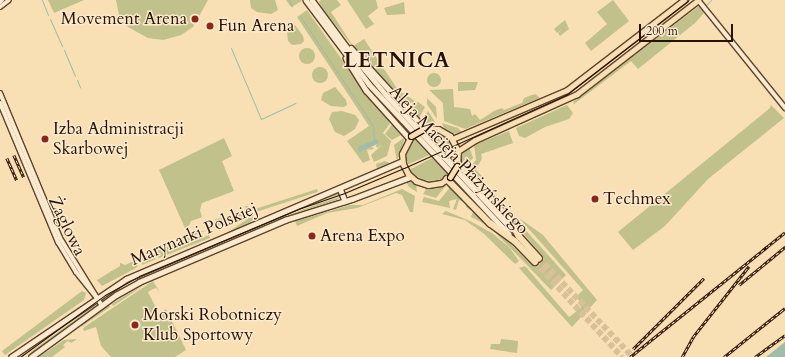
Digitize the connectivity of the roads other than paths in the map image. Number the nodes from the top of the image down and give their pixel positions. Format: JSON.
{"nodes":[{"id":1,"x":2,"y":0,"type":"edge"},
{"id":2,"x":8,"y":0,"type":"edge"},
{"id":3,"x":306,"y":0,"type":"edge"},
{"id":4,"x":684,"y":0,"type":"edge"},
{"id":5,"x":698,"y":0,"type":"edge"},
{"id":6,"x":0,"y":2,"type":"edge"},
{"id":7,"x":314,"y":2,"type":"edge"},
{"id":8,"x":0,"y":7,"type":"edge"},
{"id":9,"x":335,"y":32,"type":"junction"},
{"id":10,"x":346,"y":56,"type":"junction"},
{"id":11,"x":0,"y":93,"type":"edge"},
{"id":12,"x":0,"y":103,"type":"edge"},
{"id":13,"x":784,"y":108,"type":"edge"},
{"id":14,"x":4,"y":109,"type":"junction"},
{"id":15,"x":424,"y":129,"type":"junction"},
{"id":16,"x":410,"y":137,"type":"junction"},
{"id":17,"x":452,"y":139,"type":"junction"},
{"id":18,"x":458,"y":151,"type":"junction"},
{"id":19,"x":402,"y":161,"type":"junction"},
{"id":20,"x":457,"y":164,"type":"junction"},
{"id":21,"x":410,"y":177,"type":"junction"},
{"id":22,"x":449,"y":178,"type":"junction"},
{"id":23,"x":340,"y":188,"type":"junction"},
{"id":24,"x":345,"y":201,"type":"junction"},
{"id":25,"x":282,"y":212,"type":"junction"},
{"id":26,"x":285,"y":220,"type":"junction"},
{"id":27,"x":258,"y":222,"type":"junction"},
{"id":28,"x":262,"y":230,"type":"junction"},
{"id":29,"x":517,"y":238,"type":"junction"},
{"id":30,"x":201,"y":247,"type":"junction"},
{"id":31,"x":204,"y":254,"type":"junction"},
{"id":32,"x":540,"y":258,"type":"tunnel mouth"},
{"id":33,"x":535,"y":262,"type":"tunnel mouth"},
{"id":34,"x":150,"y":268,"type":"junction"},
{"id":35,"x":153,"y":276,"type":"junction"},
{"id":36,"x":96,"y":297,"type":"junction"},
{"id":37,"x":102,"y":306,"type":"junction"},
{"id":38,"x":11,"y":357,"type":"edge"},
{"id":39,"x":31,"y":357,"type":"edge"}],
"edges":[{"from":1,"to":6,"type":"street"},
{"from":2,"to":8,"type":"street"},
{"from":3,"to":10,"type":"main road","name":"Aleja Macieja Płażyńskiego"},
{"from":4,"to":17,"type":"main road"},
{"from":5,"to":13,"type":"street"},
{"from":5,"to":18,"type":"main road"},
{"from":7,"to":9,"type":"main road","name":"Aleja Macieja Płażyńskiego"},
{"from":9,"to":15,"type":"main road"},
{"from":9,"to":29,"type":"main road","name":"Aleja Macieja Płażyńskiego"},
{"from":10,"to":16,"type":"main road"},
{"from":10,"to":29,"type":"main road","name":"Aleja Macieja Płażyńskiego"},
{"from":11,"to":14,"type":"street"},
{"from":12,"to":14,"type":"street"},
{"from":14,"to":36,"type":"street","name":"Żaglowa"},
{"from":15,"to":16,"type":"main road","bridge":true},
{"from":15,"to":17,"type":"main road"},
{"from":16,"to":19,"type":"main road"},
{"from":17,"to":18,"type":"main road"},
{"from":18,"to":20,"type":"main road"},
{"from":19,"to":21,"type":"main road"},
{"from":19,"to":23,"type":"main road","name":"Marynarki Polskiej"},
{"from":20,"to":22,"type":"main road","bridge":true},
{"from":20,"to":29,"type":"highway"},
{"from":21,"to":22,"type":"main road"},
{"from":21,"to":24,"type":"main road","name":"Marynarki Polskiej"},
{"from":22,"to":29,"type":"highway"},
{"from":23,"to":24,"type":"main road"},
{"from":23,"to":25,"type":"main road","name":"Marynarki Polskiej"},
{"from":24,"to":26,"type":"main road","name":"Marynarki Polskiej"},
{"from":25,"to":26,"type":"main road"},
{"from":25,"to":27,"type":"main road","name":"Marynarki Polskiej"},
{"from":26,"to":28,"type":"main road","name":"Marynarki Polskiej"},
{"from":27,"to":28,"type":"main road"},
{"from":27,"to":30,"type":"main road","name":"Marynarki Polskiej"},
{"from":28,"to":31,"type":"main road","name":"Marynarki Polskiej"},
{"from":29,"to":32,"type":"highway","name":"Aleja Macieja Płażyńskiego"},
{"from":29,"to":33,"type":"highway","name":"Aleja Macieja Płażyńskiego"},
{"from":30,"to":31,"type":"main road"},
{"from":30,"to":34,"type":"main road","name":"Marynarki Polskiej"},
{"from":31,"to":35,"type":"main road","name":"Marynarki Polskiej"},
{"from":34,"to":35,"type":"main road"},
{"from":34,"to":36,"type":"main road","name":"Marynarki Polskiej"},
{"from":35,"to":37,"type":"main road","name":"Marynarki Polskiej"},
{"from":36,"to":37,"type":"street","name":"Żaglowa"},
{"from":36,"to":38,"type":"main road","name":"Marynarki Polskiej"},
{"from":37,"to":39,"type":"main road","name":"Marynarki Polskiej"}]}
